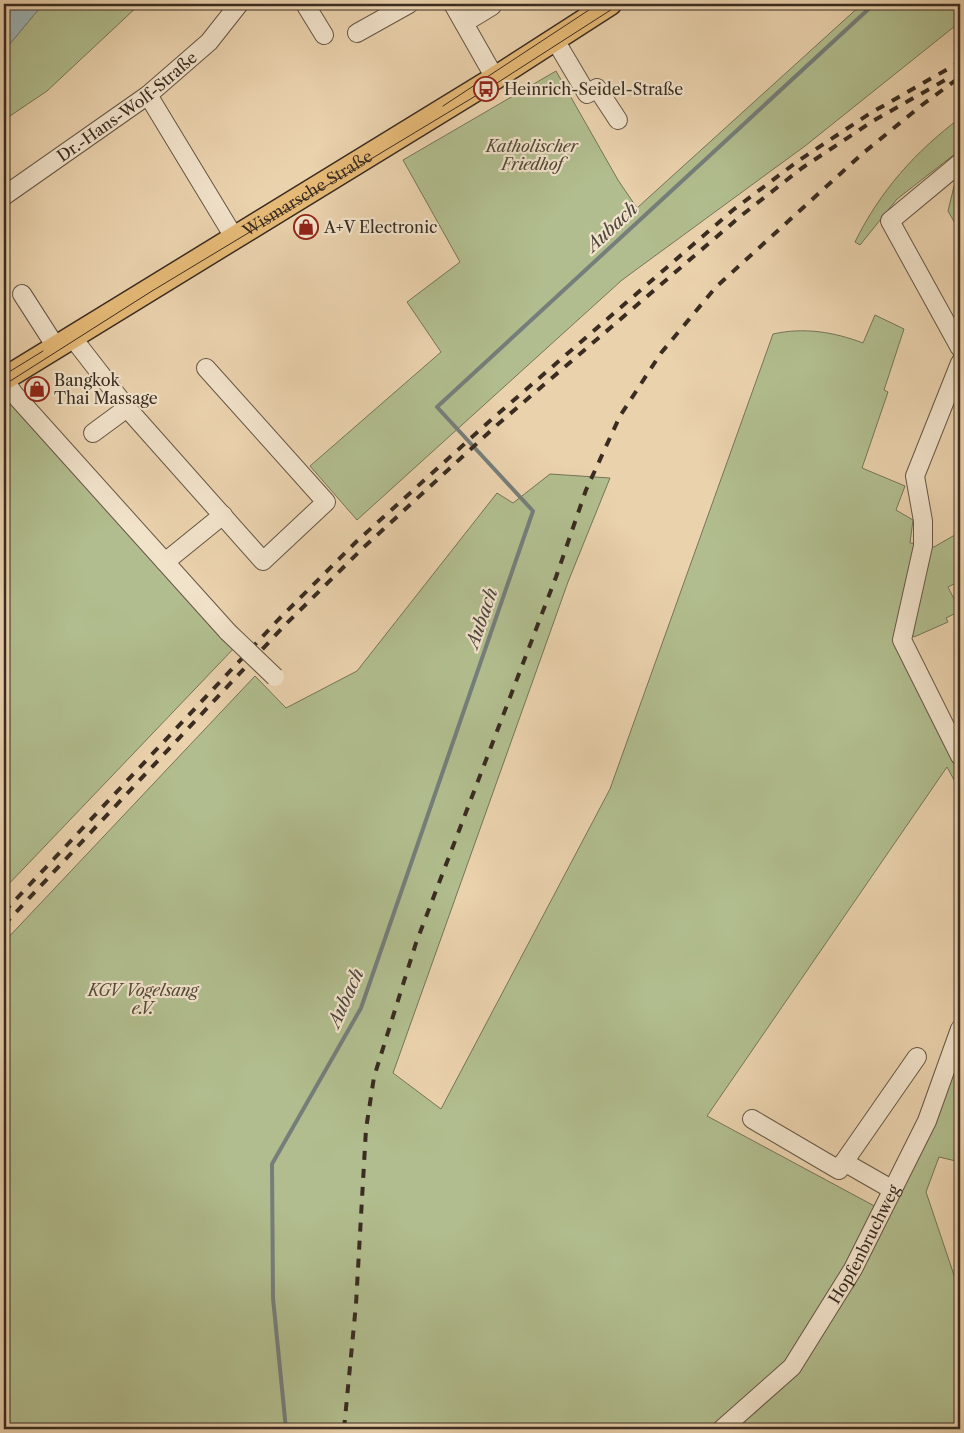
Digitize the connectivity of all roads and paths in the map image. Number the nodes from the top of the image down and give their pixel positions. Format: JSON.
{"nodes":[{"id":1,"x":239,"y":4,"type":"edge"},
{"id":2,"x":305,"y":4,"type":"edge"},
{"id":3,"x":409,"y":4,"type":"edge"},
{"id":4,"x":453,"y":4,"type":"edge"},
{"id":5,"x":610,"y":4,"type":"edge"},
{"id":6,"x":492,"y":6,"type":"dead end"},
{"id":7,"x":464,"y":23,"type":"junction"},
{"id":8,"x":357,"y":33,"type":"dead end"},
{"id":9,"x":324,"y":35,"type":"dead end"},
{"id":10,"x":555,"y":40,"type":"junction"},
{"id":11,"x":495,"y":78,"type":"junction"},
{"id":12,"x":148,"y":96,"type":"junction"},
{"id":13,"x":618,"y":120,"type":"dead end"},
{"id":14,"x":960,"y":163,"type":"edge"},
{"id":15,"x":4,"y":196,"type":"edge"},
{"id":16,"x":234,"y":237,"type":"junction"},
{"id":17,"x":22,"y":294,"type":"dead end"},
{"id":18,"x":64,"y":342,"type":"junction"},
{"id":19,"x":960,"y":348,"type":"edge"},
{"id":20,"x":960,"y":363,"type":"edge"},
{"id":21,"x":206,"y":368,"type":"dead end"},
{"id":22,"x":4,"y":379,"type":"edge"},
{"id":23,"x":126,"y":408,"type":"junction"},
{"id":24,"x":94,"y":434,"type":"dead end"},
{"id":25,"x":222,"y":516,"type":"junction"},
{"id":26,"x":165,"y":562,"type":"junction"},
{"id":27,"x":275,"y":677,"type":"dead end"},
{"id":28,"x":960,"y":756,"type":"edge"},
{"id":29,"x":960,"y":1029,"type":"edge"},
{"id":30,"x":917,"y":1057,"type":"dead end"},
{"id":31,"x":752,"y":1119,"type":"dead end"},
{"id":32,"x":844,"y":1162,"type":"junction"},
{"id":33,"x":893,"y":1190,"type":"junction"},
{"id":34,"x":722,"y":1429,"type":"edge"}],
"edges":[{"from":1,"to":12,"type":"street","name":"Dr.-Hans-Wolf-Straße"},
{"from":2,"to":9,"type":"street"},
{"from":3,"to":8,"type":"street"},
{"from":4,"to":7,"type":"street"},
{"from":5,"to":10,"type":"main road","name":"Wismarsche Straße"},
{"from":6,"to":7,"type":"street"},
{"from":7,"to":11,"type":"street"},
{"from":10,"to":11,"type":"main road","name":"Wismarsche Straße"},
{"from":10,"to":13,"type":"street"},
{"from":11,"to":16,"type":"main road","name":"Wismarsche Straße"},
{"from":12,"to":15,"type":"street","name":"Dr.-Hans-Wolf-Straße"},
{"from":12,"to":16,"type":"street"},
{"from":14,"to":19,"type":"street"},
{"from":16,"to":18,"type":"main road","name":"Wismarsche Straße"},
{"from":17,"to":18,"type":"street"},
{"from":18,"to":22,"type":"main road","name":"Wismarsche Straße"},
{"from":18,"to":23,"type":"street"},
{"from":20,"to":28,"type":"street"},
{"from":21,"to":25,"type":"street"},
{"from":22,"to":26,"type":"street"},
{"from":23,"to":24,"type":"street"},
{"from":23,"to":25,"type":"street"},
{"from":25,"to":26,"type":"street"},
{"from":26,"to":27,"type":"street","bridge":true},
{"from":29,"to":33,"type":"street","name":"Hopfenbruchweg"},
{"from":30,"to":32,"type":"street"},
{"from":31,"to":32,"type":"street"},
{"from":32,"to":33,"type":"street"},
{"from":33,"to":34,"type":"street","name":"Hopfenbruchweg"}]}
